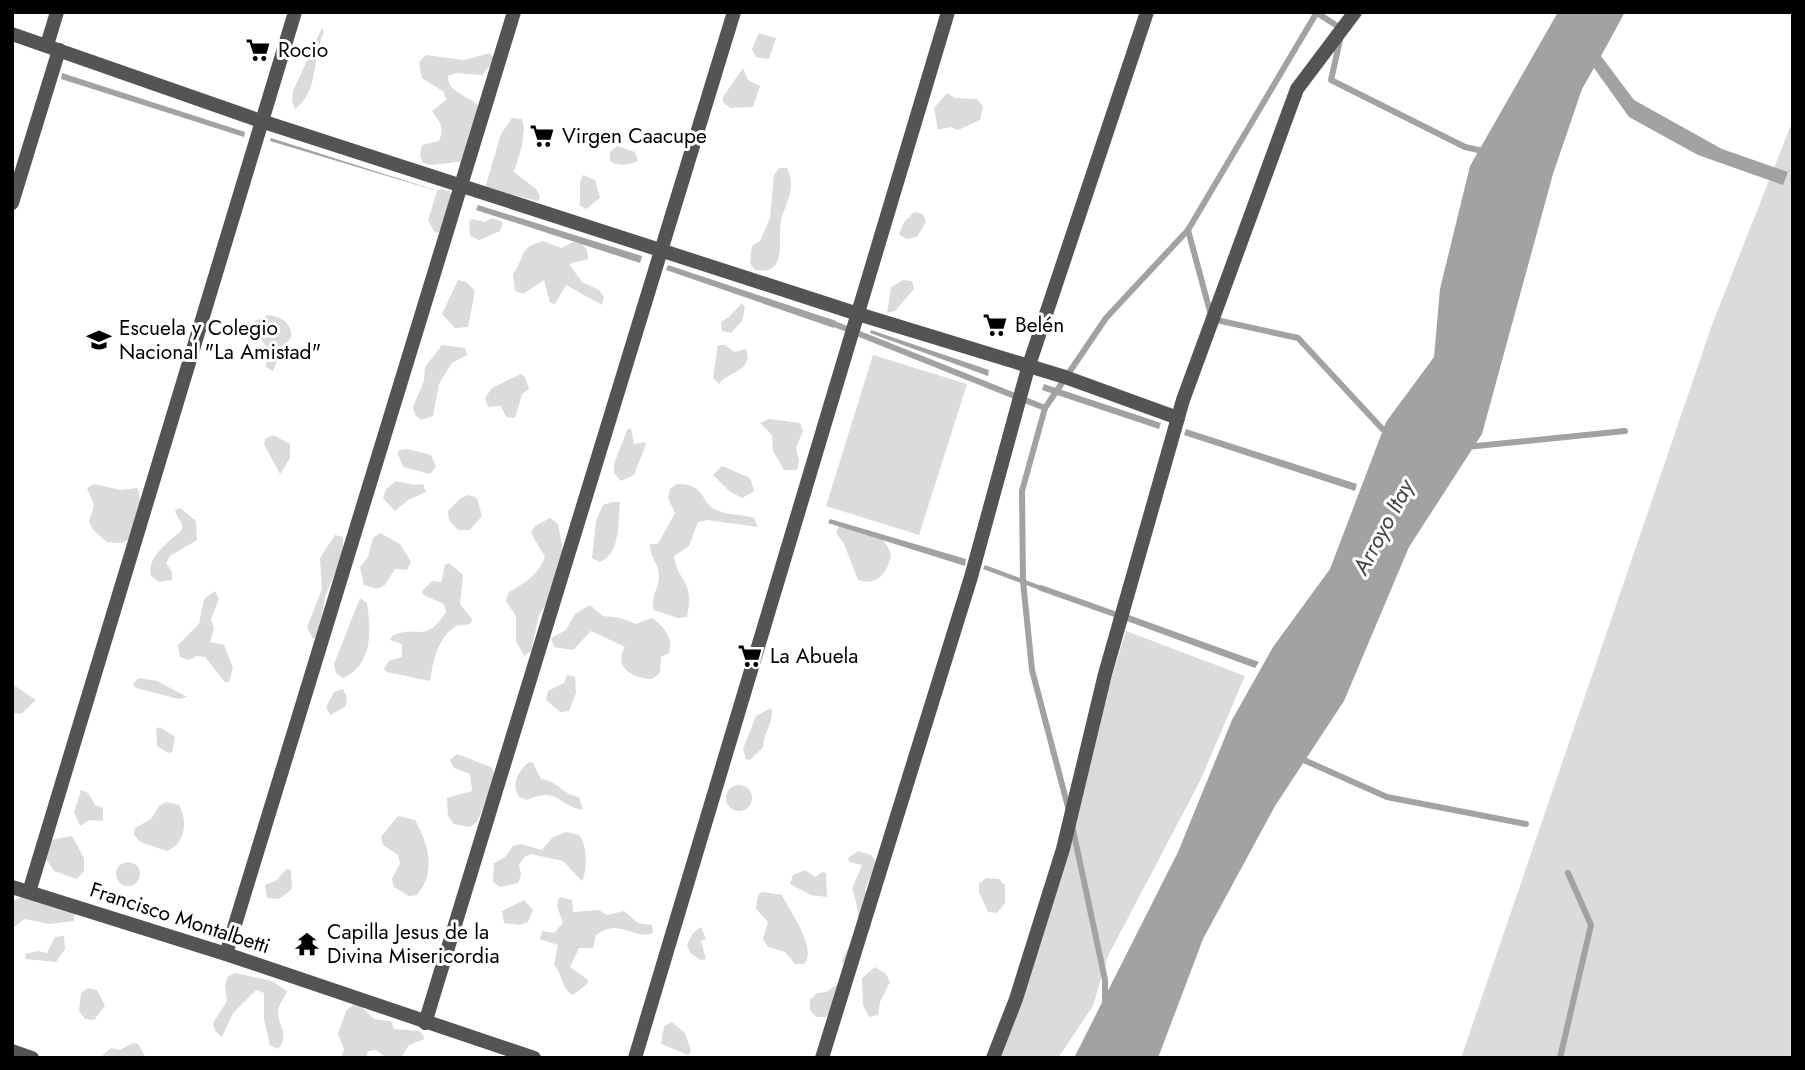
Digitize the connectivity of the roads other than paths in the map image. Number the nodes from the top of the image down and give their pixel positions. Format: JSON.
{"nodes":[{"id":1,"x":57,"y":12,"type":"edge"},
{"id":2,"x":295,"y":12,"type":"edge"},
{"id":3,"x":514,"y":12,"type":"edge"},
{"id":4,"x":734,"y":12,"type":"edge"},
{"id":5,"x":948,"y":12,"type":"edge"},
{"id":6,"x":1147,"y":12,"type":"edge"},
{"id":7,"x":1355,"y":12,"type":"edge"},
{"id":8,"x":12,"y":34,"type":"edge"},
{"id":9,"x":53,"y":48,"type":"junction"},
{"id":10,"x":261,"y":121,"type":"junction"},
{"id":11,"x":460,"y":185,"type":"junction"},
{"id":12,"x":12,"y":204,"type":"edge"},
{"id":13,"x":659,"y":250,"type":"junction"},
{"id":14,"x":858,"y":314,"type":"junction"},
{"id":15,"x":1028,"y":368,"type":"junction"},
{"id":16,"x":1178,"y":418,"type":"junction"},
{"id":17,"x":12,"y":887,"type":"edge"},
{"id":18,"x":29,"y":892,"type":"junction"},
{"id":19,"x":226,"y":954,"type":"junction"},
{"id":20,"x":425,"y":1023,"type":"junction"},
{"id":21,"x":12,"y":1051,"type":"edge"},
{"id":22,"x":32,"y":1058,"type":"edge"},
{"id":23,"x":534,"y":1058,"type":"edge"},
{"id":24,"x":635,"y":1058,"type":"edge"},
{"id":25,"x":822,"y":1058,"type":"edge"},
{"id":26,"x":993,"y":1058,"type":"edge"}],
"edges":[{"from":1,"to":9,"type":"street"},
{"from":2,"to":10,"type":"street"},
{"from":3,"to":11,"type":"street"},
{"from":4,"to":13,"type":"street"},
{"from":5,"to":14,"type":"street"},
{"from":6,"to":15,"type":"street"},
{"from":7,"to":16,"type":"street"},
{"from":8,"to":9,"type":"street"},
{"from":9,"to":10,"type":"street"},
{"from":9,"to":12,"type":"street"},
{"from":10,"to":11,"type":"street"},
{"from":10,"to":18,"type":"street"},
{"from":11,"to":13,"type":"street"},
{"from":11,"to":19,"type":"street"},
{"from":13,"to":14,"type":"street"},
{"from":13,"to":20,"type":"street"},
{"from":14,"to":15,"type":"street"},
{"from":14,"to":24,"type":"street"},
{"from":15,"to":16,"type":"street"},
{"from":15,"to":25,"type":"street"},
{"from":16,"to":26,"type":"street"},
{"from":17,"to":18,"type":"street","name":"Francisco Montalbetti"},
{"from":18,"to":19,"type":"street","name":"Francisco Montalbetti"},
{"from":19,"to":20,"type":"street","name":"Francisco Montalbetti"},
{"from":20,"to":23,"type":"street","name":"Francisco Montalbetti"},
{"from":21,"to":22,"type":"street"}]}
